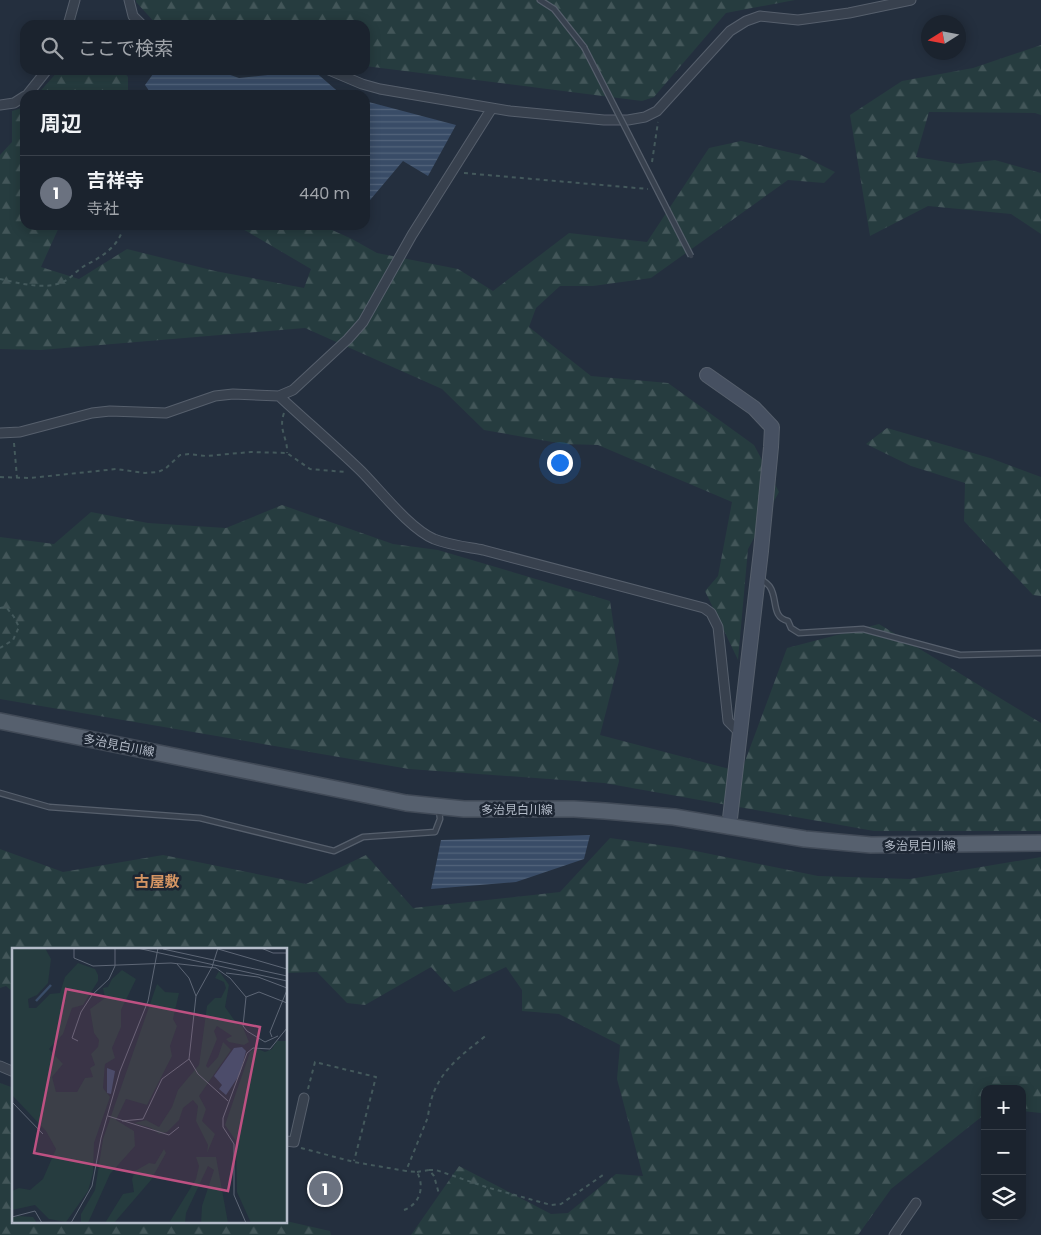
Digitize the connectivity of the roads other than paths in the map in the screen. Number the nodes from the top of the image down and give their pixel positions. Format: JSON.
{"nodes":[{"id":1,"x":75,"y":0,"type":"edge"},
{"id":2,"x":129,"y":0,"type":"edge"},
{"id":3,"x":540,"y":0,"type":"edge"},
{"id":4,"x":912,"y":0,"type":"edge"},
{"id":5,"x":69,"y":20,"type":"edge"},
{"id":6,"x":137,"y":20,"type":"edge"},
{"id":7,"x":43,"y":75,"type":"edge"},
{"id":8,"x":341,"y":75,"type":"edge"},
{"id":9,"x":31,"y":90,"type":"edge"},
{"id":10,"x":20,"y":100,"type":"edge"},
{"id":11,"x":0,"y":105,"type":"edge"},
{"id":12,"x":492,"y":108,"type":"junction"},
{"id":13,"x":691,"y":256,"type":"dead end"},
{"id":14,"x":707,"y":375,"type":"dead end"},
{"id":15,"x":279,"y":396,"type":"junction"},
{"id":16,"x":0,"y":433,"type":"edge"},
{"id":17,"x":758,"y":576,"type":"junction"},
{"id":18,"x":1041,"y":653,"type":"edge"},
{"id":19,"x":0,"y":721,"type":"edge"},
{"id":20,"x":740,"y":733,"type":"junction"},
{"id":21,"x":0,"y":793,"type":"edge"},
{"id":22,"x":439,"y":807,"type":"junction"},
{"id":23,"x":730,"y":827,"type":"junction"},
{"id":24,"x":1041,"y":843,"type":"edge"},
{"id":25,"x":0,"y":1066,"type":"edge"},
{"id":26,"x":12,"y":1071,"type":"edge"},
{"id":27,"x":304,"y":1098,"type":"road end"},
{"id":28,"x":290,"y":1142,"type":"edge"},
{"id":29,"x":916,"y":1203,"type":"dead end"},
{"id":30,"x":894,"y":1235,"type":"edge"}],
"edges":[{"from":1,"to":5,"type":"street"},
{"from":2,"to":6,"type":"street"},
{"from":3,"to":13,"type":"lane","bridge":true},
{"from":4,"to":12,"type":"street"},
{"from":7,"to":9,"type":"street"},
{"from":8,"to":12,"type":"street"},
{"from":10,"to":11,"type":"street"},
{"from":12,"to":15,"type":"street"},
{"from":14,"to":17,"type":"street"},
{"from":15,"to":16,"type":"street"},
{"from":15,"to":20,"type":"street"},
{"from":17,"to":18,"type":"lane"},
{"from":17,"to":20,"type":"street"},
{"from":19,"to":22,"type":"main road","name":"多治見白川線"},
{"from":20,"to":23,"type":"street"},
{"from":21,"to":22,"type":"lane"},
{"from":22,"to":23,"type":"main road","name":"多治見白川線"},
{"from":23,"to":24,"type":"main road","name":"多治見白川線"},
{"from":25,"to":26,"type":"street"},
{"from":27,"to":28,"type":"street"},
{"from":29,"to":30,"type":"street"}]}
